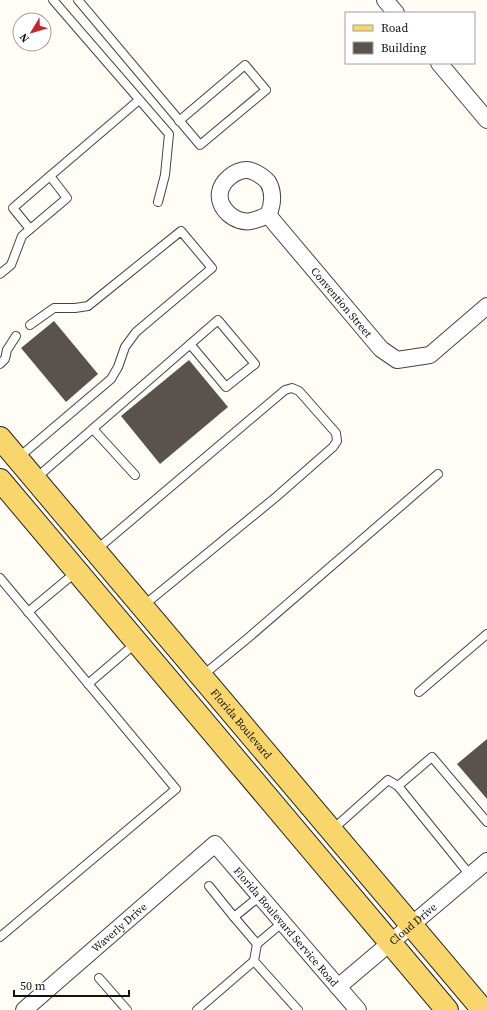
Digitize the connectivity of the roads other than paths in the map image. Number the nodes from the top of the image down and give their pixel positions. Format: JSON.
{"nodes":[{"id":1,"x":53,"y":0,"type":"edge"},
{"id":2,"x":78,"y":0,"type":"edge"},
{"id":3,"x":385,"y":0,"type":"edge"},
{"id":4,"x":395,"y":12,"type":"edge"},
{"id":5,"x":440,"y":64,"type":"edge"},
{"id":6,"x":139,"y":100,"type":"junction"},
{"id":7,"x":487,"y":120,"type":"edge"},
{"id":8,"x":179,"y":121,"type":"junction"},
{"id":9,"x":50,"y":176,"type":"junction"},
{"id":10,"x":158,"y":202,"type":"dead end"},
{"id":11,"x":268,"y":215,"type":"dead end"},
{"id":12,"x":30,"y":229,"type":"junction"},
{"id":13,"x":0,"y":274,"type":"edge"},
{"id":14,"x":487,"y":306,"type":"edge"},
{"id":15,"x":30,"y":324,"type":"dead end"},
{"id":16,"x":16,"y":336,"type":"dead end"},
{"id":17,"x":190,"y":344,"type":"junction"},
{"id":18,"x":0,"y":364,"type":"edge"},
{"id":19,"x":92,"y":428,"type":"junction"},
{"id":20,"x":0,"y":438,"type":"edge"},
{"id":21,"x":17,"y":458,"type":"junction"},
{"id":22,"x":438,"y":474,"type":"dead end"},
{"id":23,"x":135,"y":475,"type":"dead end"},
{"id":24,"x":35,"y":479,"type":"junction"},
{"id":25,"x":0,"y":480,"type":"edge"},
{"id":26,"x":95,"y":550,"type":"junction"},
{"id":27,"x":77,"y":571,"type":"junction"},
{"id":28,"x":0,"y":578,"type":"edge"},
{"id":29,"x":142,"y":606,"type":"junction"},
{"id":30,"x":28,"y":612,"type":"junction"},
{"id":31,"x":487,"y":634,"type":"edge"},
{"id":32,"x":137,"y":642,"type":"junction"},
{"id":33,"x":201,"y":677,"type":"junction"},
{"id":34,"x":88,"y":684,"type":"junction"},
{"id":35,"x":419,"y":692,"type":"dead end"},
{"id":36,"x":398,"y":786,"type":"junction"},
{"id":37,"x":487,"y":822,"type":"edge"},
{"id":38,"x":331,"y":830,"type":"junction"},
{"id":39,"x":215,"y":844,"type":"joint"},
{"id":40,"x":487,"y":860,"type":"edge"},
{"id":41,"x":470,"y":875,"type":"junction"},
{"id":42,"x":209,"y":886,"type":"dead end"},
{"id":43,"x":260,"y":896,"type":"junction"},
{"id":44,"x":234,"y":917,"type":"junction"},
{"id":45,"x":283,"y":922,"type":"junction"},
{"id":46,"x":411,"y":925,"type":"junction"},
{"id":47,"x":0,"y":938,"type":"edge"},
{"id":48,"x":390,"y":943,"type":"junction"},
{"id":49,"x":257,"y":944,"type":"junction"},
{"id":50,"x":254,"y":961,"type":"junction"},
{"id":51,"x":99,"y":978,"type":"dead end"},
{"id":52,"x":338,"y":987,"type":"junction"},
{"id":53,"x":24,"y":1010,"type":"edge"},
{"id":54,"x":127,"y":1010,"type":"edge"},
{"id":55,"x":197,"y":1010,"type":"edge"},
{"id":56,"x":298,"y":1010,"type":"edge"},
{"id":57,"x":358,"y":1010,"type":"edge"},
{"id":58,"x":447,"y":1010,"type":"edge"},
{"id":59,"x":483,"y":1010,"type":"edge"}],
"edges":[{"from":1,"to":6,"type":"lane"},
{"from":2,"to":8,"type":"lane"},
{"from":3,"to":4,"type":"street"},
{"from":5,"to":7,"type":"street"},
{"from":6,"to":9,"type":"lane"},
{"from":6,"to":10,"type":"lane"},
{"from":8,"to":8,"type":"lane"},
{"from":9,"to":12,"type":"lane"},
{"from":9,"to":12,"type":"lane"},
{"from":11,"to":14,"type":"street","name":"Convention Street"},
{"from":12,"to":13,"type":"lane"},
{"from":15,"to":21,"type":"lane"},
{"from":16,"to":18,"type":"lane"},
{"from":17,"to":17,"type":"lane"},
{"from":17,"to":19,"type":"lane"},
{"from":19,"to":23,"type":"lane"},
{"from":19,"to":24,"type":"lane"},
{"from":20,"to":21,"type":"main road","name":"Florida Boulevard"},
{"from":21,"to":24,"type":"main road","name":"Florida Boulevard"},
{"from":22,"to":33,"type":"lane"},
{"from":24,"to":26,"type":"main road","name":"Florida Boulevard"},
{"from":25,"to":27,"type":"main road"},
{"from":26,"to":29,"type":"main road","name":"Florida Boulevard"},
{"from":26,"to":29,"type":"lane"},
{"from":27,"to":30,"type":"lane"},
{"from":27,"to":32,"type":"main road"},
{"from":28,"to":30,"type":"lane"},
{"from":29,"to":33,"type":"main road","name":"Florida Boulevard"},
{"from":30,"to":34,"type":"lane"},
{"from":31,"to":35,"type":"lane"},
{"from":32,"to":34,"type":"lane"},
{"from":32,"to":48,"type":"main road"},
{"from":33,"to":38,"type":"main road","name":"Florida Boulevard"},
{"from":34,"to":47,"type":"lane"},
{"from":36,"to":37,"type":"lane"},
{"from":36,"to":38,"type":"lane"},
{"from":36,"to":41,"type":"lane"},
{"from":38,"to":46,"type":"main road","name":"Florida Boulevard"},
{"from":39,"to":43,"type":"street","name":"Florida Boulevard Service Road"},
{"from":39,"to":53,"type":"street","name":"Waverly Drive"},
{"from":40,"to":41,"type":"street","name":"Cloud Drive"},
{"from":41,"to":46,"type":"street","name":"Cloud Drive"},
{"from":42,"to":44,"type":"lane"},
{"from":43,"to":44,"type":"lane"},
{"from":43,"to":45,"type":"street","name":"Florida Boulevard Service Road"},
{"from":44,"to":49,"type":"lane"},
{"from":45,"to":49,"type":"lane"},
{"from":45,"to":52,"type":"street","name":"Florida Boulevard Service Road"},
{"from":46,"to":48,"type":"street","name":"Cloud Drive"},
{"from":46,"to":59,"type":"main road","name":"Florida Boulevard"},
{"from":48,"to":52,"type":"street","name":"Cloud Drive"},
{"from":48,"to":58,"type":"main road"},
{"from":49,"to":50,"type":"lane"},
{"from":50,"to":55,"type":"lane"},
{"from":50,"to":56,"type":"lane"},
{"from":51,"to":54,"type":"lane"},
{"from":52,"to":57,"type":"street","name":"Florida Boulevard Service Road"}]}
